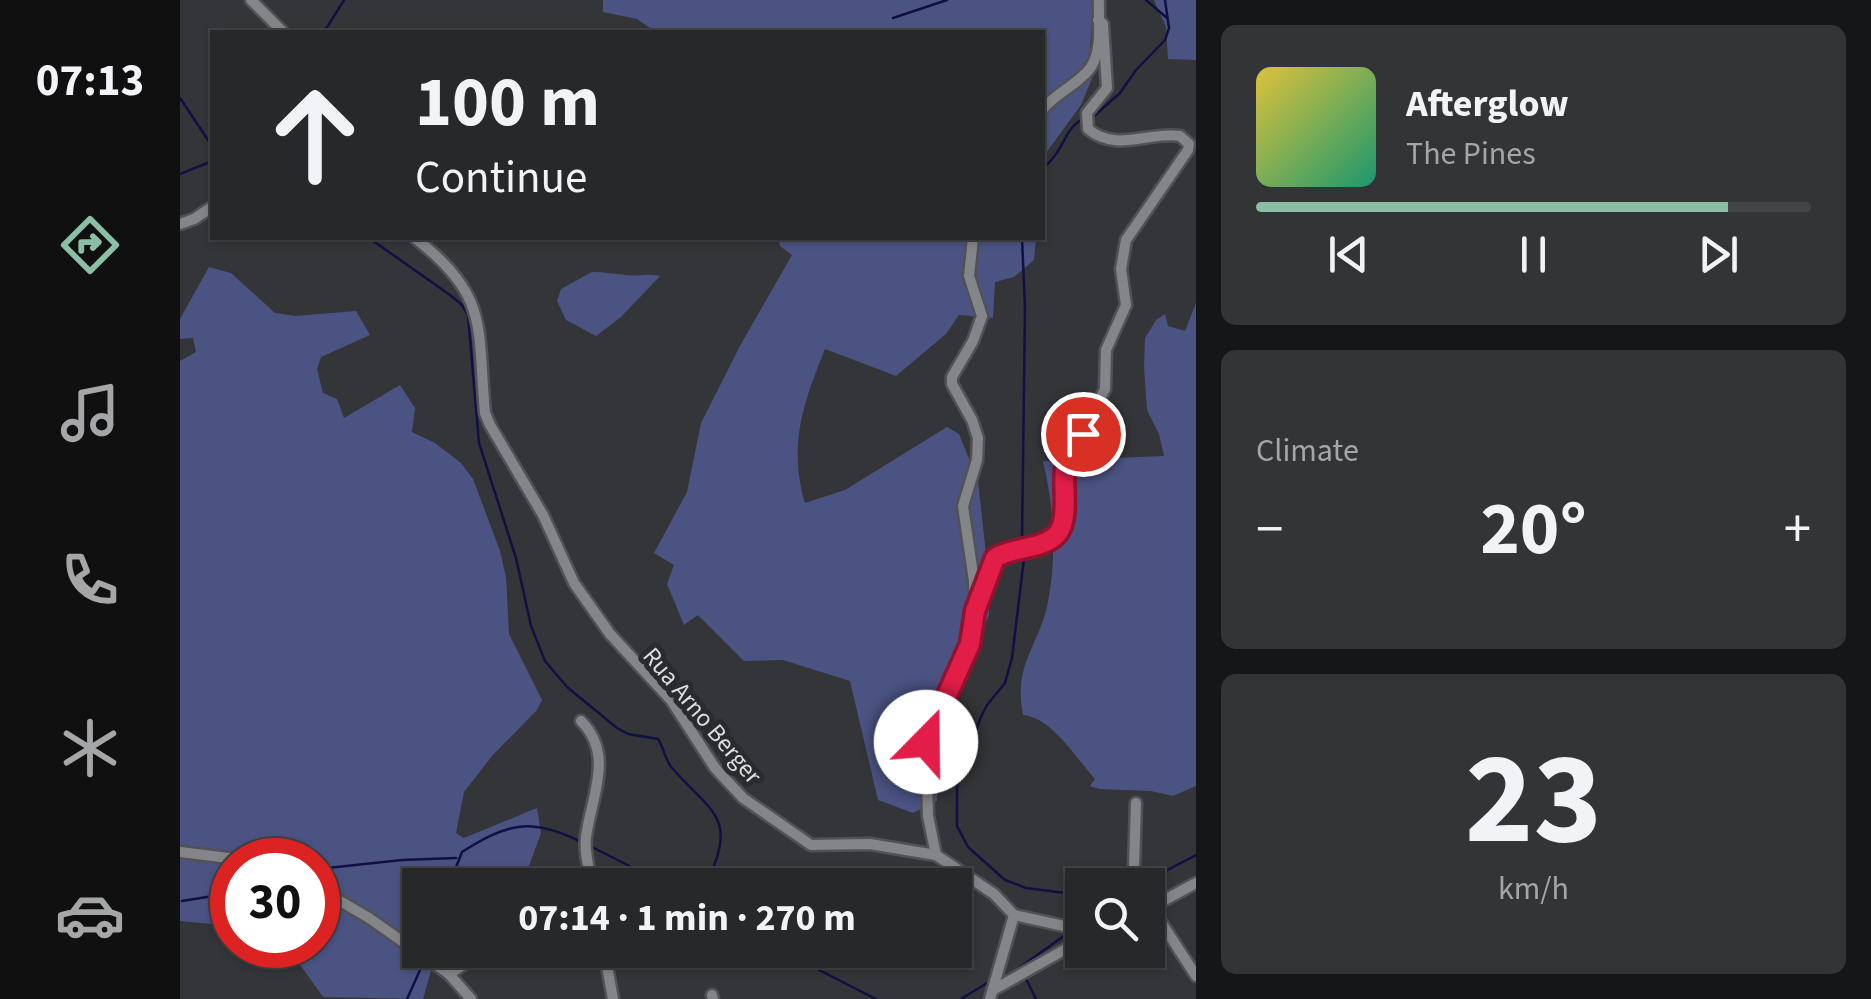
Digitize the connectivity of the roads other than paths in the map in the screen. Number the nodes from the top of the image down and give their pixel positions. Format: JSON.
{"nodes":[{"id":1,"x":251,"y":0,"type":"edge"},
{"id":2,"x":1098,"y":0,"type":"edge"},
{"id":3,"x":1098,"y":20,"type":"junction"},
{"id":4,"x":282,"y":30,"type":"edge"},
{"id":5,"x":1045,"y":107,"type":"edge"},
{"id":6,"x":210,"y":208,"type":"edge"},
{"id":7,"x":180,"y":224,"type":"edge"},
{"id":8,"x":417,"y":240,"type":"edge"},
{"id":9,"x":974,"y":240,"type":"edge"},
{"id":10,"x":975,"y":611,"type":"junction"},
{"id":11,"x":581,"y":722,"type":"dead end"},
{"id":12,"x":1136,"y":803,"type":"dead end"},
{"id":13,"x":180,"y":852,"type":"edge"},
{"id":14,"x":936,"y":855,"type":"junction"},
{"id":15,"x":210,"y":856,"type":"edge"},
{"id":16,"x":588,"y":868,"type":"edge"},
{"id":17,"x":1135,"y":868,"type":"edge"},
{"id":18,"x":1196,"y":883,"type":"edge"},
{"id":19,"x":1165,"y":898,"type":"edge"},
{"id":20,"x":340,"y":901,"type":"edge"},
{"id":21,"x":1014,"y":915,"type":"junction"},
{"id":22,"x":1065,"y":926,"type":"edge"},
{"id":23,"x":1165,"y":931,"type":"edge"},
{"id":24,"x":1065,"y":950,"type":"edge"},
{"id":25,"x":458,"y":968,"type":"edge"},
{"id":26,"x":607,"y":968,"type":"edge"},
{"id":27,"x":449,"y":974,"type":"junction"},
{"id":28,"x":1196,"y":976,"type":"edge"},
{"id":29,"x":991,"y":995,"type":"edge"},
{"id":30,"x":471,"y":999,"type":"edge"},
{"id":31,"x":613,"y":999,"type":"edge"}],
"edges":[{"from":1,"to":4,"type":"street"},
{"from":2,"to":3,"type":"street"},
{"from":3,"to":5,"type":"street"},
{"from":3,"to":10,"type":"street"},
{"from":6,"to":7,"type":"street"},
{"from":8,"to":14,"type":"street","name":"Rua Arno Berger"},
{"from":9,"to":10,"type":"street"},
{"from":10,"to":14,"type":"street"},
{"from":11,"to":16,"type":"street"},
{"from":12,"to":17,"type":"street"},
{"from":13,"to":15,"type":"street"},
{"from":14,"to":21,"type":"street","name":"Rua Arno Berger"},
{"from":18,"to":19,"type":"street"},
{"from":20,"to":27,"type":"street"},
{"from":21,"to":22,"type":"street"},
{"from":21,"to":29,"type":"street"},
{"from":23,"to":28,"type":"street"},
{"from":24,"to":29,"type":"street"},
{"from":25,"to":27,"type":"street"},
{"from":26,"to":31,"type":"street"},
{"from":27,"to":30,"type":"street"}]}
